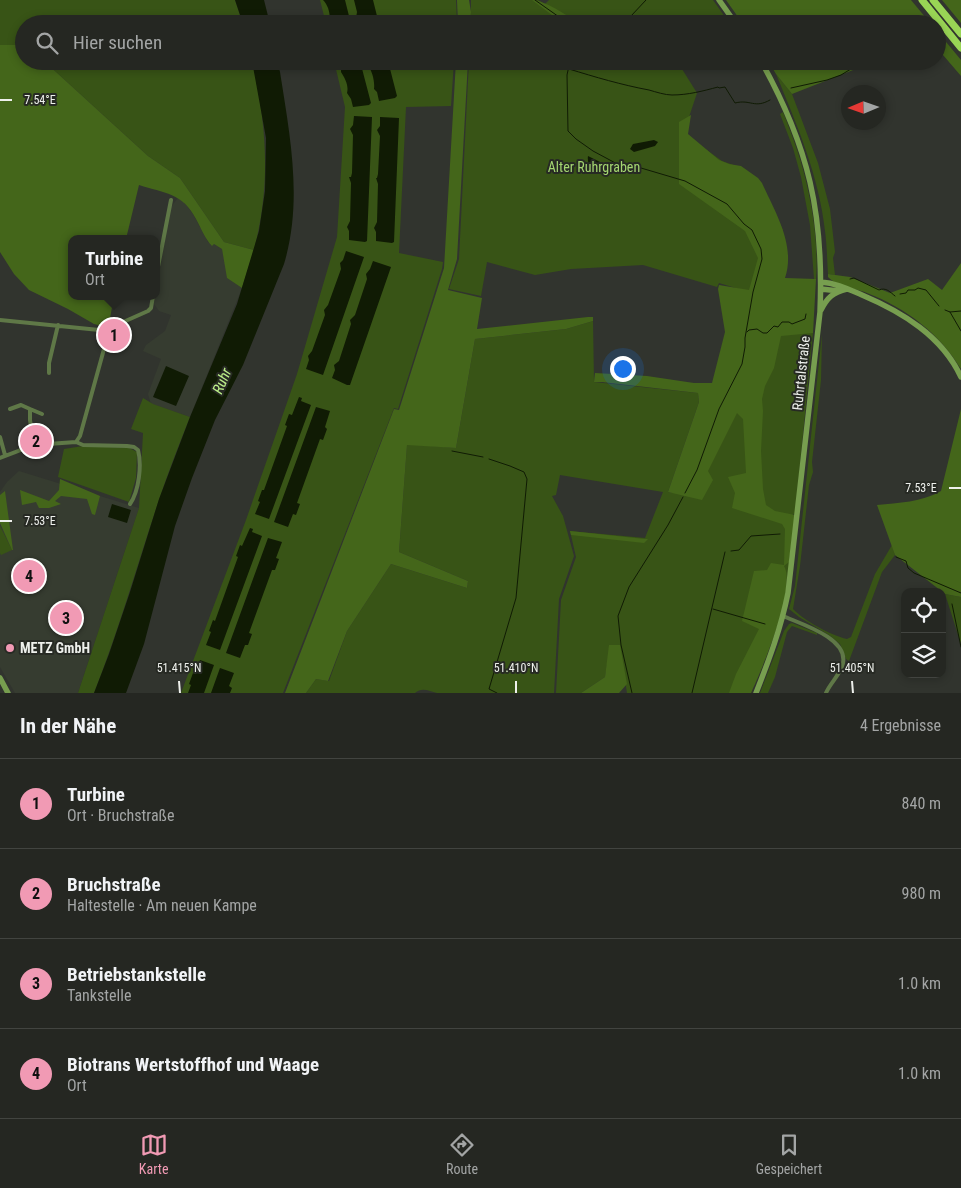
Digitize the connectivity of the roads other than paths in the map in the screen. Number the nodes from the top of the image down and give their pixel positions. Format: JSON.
{"nodes":[{"id":1,"x":719,"y":0,"type":"edge"},
{"id":2,"x":922,"y":0,"type":"edge"},
{"id":3,"x":933,"y":0,"type":"edge"},
{"id":4,"x":730,"y":15,"type":"edge"},
{"id":5,"x":934,"y":15,"type":"edge"},
{"id":6,"x":945,"y":15,"type":"edge"},
{"id":7,"x":946,"y":16,"type":"edge"},
{"id":8,"x":946,"y":30,"type":"edge"},
{"id":9,"x":961,"y":34,"type":"edge"},
{"id":10,"x":961,"y":48,"type":"edge"},
{"id":11,"x":766,"y":70,"type":"edge"},
{"id":12,"x":171,"y":200,"type":"dead end"},
{"id":13,"x":160,"y":256,"type":"edge"},
{"id":14,"x":821,"y":285,"type":"junction"},
{"id":15,"x":847,"y":289,"type":"junction"},
{"id":16,"x":839,"y":291,"type":"junction"},
{"id":17,"x":152,"y":300,"type":"edge"},
{"id":18,"x":820,"y":312,"type":"junction"},
{"id":19,"x":0,"y":320,"type":"edge"},
{"id":20,"x":58,"y":325,"type":"junction"},
{"id":21,"x":109,"y":331,"type":"junction"},
{"id":22,"x":49,"y":373,"type":"dead end"},
{"id":23,"x":961,"y":377,"type":"edge"},
{"id":24,"x":10,"y":409,"type":"dead end"},
{"id":25,"x":30,"y":409,"type":"junction"},
{"id":26,"x":42,"y":414,"type":"dead end"},
{"id":27,"x":0,"y":437,"type":"edge"},
{"id":28,"x":76,"y":442,"type":"junction"},
{"id":29,"x":34,"y":445,"type":"junction"},
{"id":30,"x":5,"y":455,"type":"junction"},
{"id":31,"x":0,"y":458,"type":"edge"},
{"id":32,"x":130,"y":504,"type":"dead end"},
{"id":33,"x":783,"y":616,"type":"junction"},
{"id":34,"x":0,"y":678,"type":"edge"},
{"id":35,"x":8,"y":693,"type":"edge"},
{"id":36,"x":756,"y":693,"type":"edge"},
{"id":37,"x":826,"y":693,"type":"edge"}],
"edges":[{"from":1,"to":4,"type":"main road"},
{"from":2,"to":5,"type":"highway"},
{"from":3,"to":6,"type":"highway"},
{"from":7,"to":9,"type":"highway"},
{"from":8,"to":10,"type":"highway"},
{"from":11,"to":14,"type":"main road","name":"Ruhrtalstraße"},
{"from":12,"to":13,"type":"street"},
{"from":14,"to":15,"type":"main road"},
{"from":14,"to":16,"type":"main road"},
{"from":14,"to":18,"type":"main road","name":"Ruhrtalstraße"},
{"from":15,"to":16,"type":"main road"},
{"from":15,"to":23,"type":"main road"},
{"from":16,"to":18,"type":"main road"},
{"from":17,"to":21,"type":"street"},
{"from":18,"to":33,"type":"main road","name":"Ruhrtalstraße"},
{"from":19,"to":20,"type":"street"},
{"from":20,"to":21,"type":"street"},
{"from":20,"to":22,"type":"street"},
{"from":21,"to":28,"type":"street"},
{"from":24,"to":25,"type":"street"},
{"from":25,"to":26,"type":"street"},
{"from":25,"to":29,"type":"street"},
{"from":27,"to":30,"type":"street"},
{"from":28,"to":29,"type":"street"},
{"from":28,"to":32,"type":"street"},
{"from":29,"to":30,"type":"street"},
{"from":30,"to":31,"type":"street"},
{"from":33,"to":36,"type":"main road","name":"Ruhrtalstraße"},
{"from":33,"to":37,"type":"street"},
{"from":34,"to":35,"type":"main road"}]}
